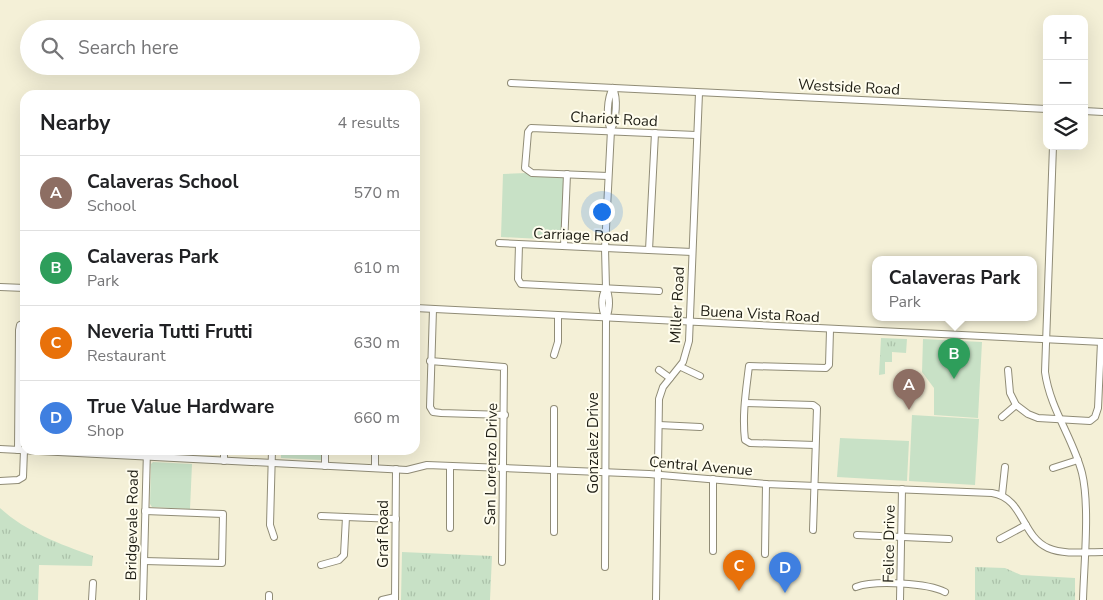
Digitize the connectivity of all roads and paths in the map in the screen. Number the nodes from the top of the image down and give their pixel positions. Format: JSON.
{"nodes":[{"id":1,"x":511,"y":83,"type":"dead end"},
{"id":2,"x":613,"y":88,"type":"junction"},
{"id":3,"x":699,"y":93,"type":"junction"},
{"id":4,"x":1043,"y":109,"type":"edge"},
{"id":5,"x":1088,"y":111,"type":"edge"},
{"id":6,"x":1103,"y":112,"type":"edge"},
{"id":7,"x":611,"y":130,"type":"junction"},
{"id":8,"x":655,"y":133,"type":"junction"},
{"id":9,"x":696,"y":135,"type":"junction"},
{"id":10,"x":1052,"y":150,"type":"edge"},
{"id":11,"x":566,"y":174,"type":"junction"},
{"id":12,"x":608,"y":176,"type":"junction"},
{"id":13,"x":499,"y":243,"type":"dead end"},
{"id":14,"x":519,"y":245,"type":"junction"},
{"id":15,"x":564,"y":246,"type":"junction"},
{"id":16,"x":605,"y":248,"type":"junction"},
{"id":17,"x":649,"y":250,"type":"junction"},
{"id":18,"x":692,"y":252,"type":"junction"},
{"id":19,"x":0,"y":287,"type":"edge"},
{"id":20,"x":20,"y":288,"type":"edge"},
{"id":21,"x":606,"y":288,"type":"junction"},
{"id":22,"x":659,"y":291,"type":"dead end"},
{"id":23,"x":420,"y":308,"type":"edge"},
{"id":24,"x":433,"y":309,"type":"junction"},
{"id":25,"x":558,"y":316,"type":"junction"},
{"id":26,"x":606,"y":318,"type":"junction"},
{"id":27,"x":690,"y":323,"type":"junction"},
{"id":28,"x":830,"y":330,"type":"junction"},
{"id":29,"x":1045,"y":341,"type":"junction"},
{"id":30,"x":1102,"y":342,"type":"edge"},
{"id":31,"x":554,"y":355,"type":"dead end"},
{"id":32,"x":430,"y":361,"type":"junction"},
{"id":33,"x":680,"y":366,"type":"junction"},
{"id":34,"x":659,"y":370,"type":"dead end"},
{"id":35,"x":1008,"y":370,"type":"dead end"},
{"id":36,"x":700,"y":376,"type":"dead end"},
{"id":37,"x":670,"y":378,"type":"junction"},
{"id":38,"x":745,"y":403,"type":"junction"},
{"id":39,"x":1016,"y":405,"type":"junction"},
{"id":40,"x":554,"y":409,"type":"dead end"},
{"id":41,"x":504,"y":415,"type":"junction"},
{"id":42,"x":1002,"y":417,"type":"dead end"},
{"id":43,"x":1059,"y":419,"type":"junction"},
{"id":44,"x":659,"y":425,"type":"junction"},
{"id":45,"x":700,"y":427,"type":"dead end"},
{"id":46,"x":815,"y":445,"type":"junction"},
{"id":47,"x":0,"y":448,"type":"edge"},
{"id":48,"x":20,"y":450,"type":"edge"},
{"id":49,"x":21,"y":455,"type":"edge"},
{"id":50,"x":146,"y":455,"type":"edge"},
{"id":51,"x":157,"y":455,"type":"edge"},
{"id":52,"x":224,"y":455,"type":"edge"},
{"id":53,"x":272,"y":455,"type":"edge"},
{"id":54,"x":325,"y":455,"type":"edge"},
{"id":55,"x":375,"y":455,"type":"edge"},
{"id":56,"x":1078,"y":460,"type":"junction"},
{"id":57,"x":224,"y":461,"type":"junction"},
{"id":58,"x":271,"y":463,"type":"junction"},
{"id":59,"x":325,"y":466,"type":"junction"},
{"id":60,"x":450,"y":466,"type":"junction"},
{"id":61,"x":1005,"y":467,"type":"dead end"},
{"id":62,"x":375,"y":468,"type":"junction"},
{"id":63,"x":503,"y":468,"type":"junction"},
{"id":64,"x":1053,"y":468,"type":"dead end"},
{"id":65,"x":396,"y":469,"type":"junction"},
{"id":66,"x":554,"y":470,"type":"junction"},
{"id":67,"x":606,"y":472,"type":"junction"},
{"id":68,"x":658,"y":475,"type":"junction"},
{"id":69,"x":0,"y":480,"type":"edge"},
{"id":70,"x":713,"y":480,"type":"junction"},
{"id":71,"x":766,"y":484,"type":"junction"},
{"id":72,"x":814,"y":485,"type":"junction"},
{"id":73,"x":902,"y":489,"type":"junction"},
{"id":74,"x":1002,"y":495,"type":"junction"},
{"id":75,"x":145,"y":511,"type":"junction"},
{"id":76,"x":321,"y":516,"type":"dead end"},
{"id":77,"x":346,"y":516,"type":"junction"},
{"id":78,"x":396,"y":519,"type":"junction"},
{"id":79,"x":1026,"y":525,"type":"junction"},
{"id":80,"x":450,"y":528,"type":"dead end"},
{"id":81,"x":814,"y":530,"type":"dead end"},
{"id":82,"x":554,"y":532,"type":"dead end"},
{"id":83,"x":857,"y":535,"type":"dead end"},
{"id":84,"x":274,"y":537,"type":"dead end"},
{"id":85,"x":902,"y":538,"type":"junction"},
{"id":86,"x":949,"y":539,"type":"dead end"},
{"id":87,"x":1000,"y":539,"type":"dead end"},
{"id":88,"x":713,"y":551,"type":"dead end"},
{"id":89,"x":1084,"y":552,"type":"junction"},
{"id":90,"x":1103,"y":552,"type":"edge"},
{"id":91,"x":766,"y":554,"type":"dead end"},
{"id":92,"x":144,"y":561,"type":"junction"},
{"id":93,"x":502,"y":562,"type":"dead end"},
{"id":94,"x":321,"y":565,"type":"dead end"},
{"id":95,"x":605,"y":567,"type":"dead end"},
{"id":96,"x":93,"y":582,"type":"dead end"},
{"id":97,"x":900,"y":585,"type":"junction"},
{"id":98,"x":856,"y":587,"type":"dead end"},
{"id":99,"x":945,"y":592,"type":"dead end"},
{"id":100,"x":395,"y":598,"type":"edge"},
{"id":101,"x":92,"y":600,"type":"edge"},
{"id":102,"x":143,"y":600,"type":"edge"},
{"id":103,"x":382,"y":600,"type":"edge"},
{"id":104,"x":656,"y":600,"type":"edge"},
{"id":105,"x":900,"y":600,"type":"edge"},
{"id":106,"x":1083,"y":600,"type":"edge"}],
"edges":[{"from":1,"to":2,"type":"street","name":"Westside Road"},
{"from":2,"to":3,"type":"street","name":"Westside Road"},
{"from":2,"to":7,"type":"street","name":"Gonzalez Drive"},
{"from":3,"to":4,"type":"street","name":"Westside Road"},
{"from":3,"to":9,"type":"street","name":"Miller Road"},
{"from":5,"to":6,"type":"street"},
{"from":7,"to":8,"type":"street","name":"Chariot Road"},
{"from":7,"to":11,"type":"street","name":"Chariot Road"},
{"from":7,"to":12,"type":"street","name":"Gonzalez Drive"},
{"from":8,"to":9,"type":"street","name":"Chariot Road"},
{"from":8,"to":17,"type":"street"},
{"from":9,"to":18,"type":"street","name":"Miller Road"},
{"from":10,"to":29,"type":"street"},
{"from":11,"to":12,"type":"street"},
{"from":11,"to":15,"type":"street"},
{"from":12,"to":16,"type":"street","name":"Gonzalez Drive"},
{"from":13,"to":14,"type":"street","name":"Carriage Road"},
{"from":14,"to":15,"type":"street","name":"Carriage Road"},
{"from":14,"to":21,"type":"street"},
{"from":15,"to":16,"type":"street","name":"Carriage Road"},
{"from":16,"to":17,"type":"street","name":"Carriage Road"},
{"from":16,"to":21,"type":"street","name":"Gonzalez Drive"},
{"from":17,"to":18,"type":"street","name":"Carriage Road"},
{"from":18,"to":27,"type":"street","name":"Miller Road"},
{"from":19,"to":20,"type":"street"},
{"from":21,"to":22,"type":"street"},
{"from":21,"to":26,"type":"street","name":"Gonzalez Drive"},
{"from":23,"to":24,"type":"street","name":"Buena Vista Road"},
{"from":24,"to":25,"type":"street","name":"Buena Vista Road"},
{"from":24,"to":32,"type":"street"},
{"from":25,"to":26,"type":"street","name":"Buena Vista Road"},
{"from":25,"to":31,"type":"street"},
{"from":26,"to":27,"type":"street","name":"Buena Vista Road"},
{"from":26,"to":67,"type":"street","name":"Gonzalez Drive"},
{"from":27,"to":28,"type":"street","name":"Buena Vista Road"},
{"from":27,"to":33,"type":"street","name":"Miller Road"},
{"from":28,"to":29,"type":"street","name":"Buena Vista Road"},
{"from":28,"to":38,"type":"street"},
{"from":29,"to":30,"type":"street","name":"Buena Vista Road"},
{"from":29,"to":43,"type":"street"},
{"from":30,"to":43,"type":"street"},
{"from":32,"to":41,"type":"street"},
{"from":32,"to":41,"type":"street","name":"San Lorenzo Drive"},
{"from":33,"to":36,"type":"street"},
{"from":33,"to":37,"type":"street","name":"Miller Road"},
{"from":34,"to":37,"type":"street"},
{"from":35,"to":39,"type":"street"},
{"from":37,"to":44,"type":"street","name":"Miller Road"},
{"from":38,"to":46,"type":"street"},
{"from":38,"to":46,"type":"street"},
{"from":39,"to":42,"type":"street"},
{"from":39,"to":43,"type":"street"},
{"from":40,"to":66,"type":"street"},
{"from":41,"to":63,"type":"street","name":"San Lorenzo Drive"},
{"from":43,"to":56,"type":"street"},
{"from":44,"to":45,"type":"street"},
{"from":44,"to":68,"type":"street","name":"Miller Road"},
{"from":46,"to":72,"type":"street"},
{"from":47,"to":48,"type":"street"},
{"from":49,"to":69,"type":"street"},
{"from":50,"to":75,"type":"street","name":"Bridgevale Road"},
{"from":51,"to":57,"type":"street"},
{"from":52,"to":57,"type":"street"},
{"from":53,"to":58,"type":"street"},
{"from":54,"to":59,"type":"street"},
{"from":55,"to":62,"type":"street"},
{"from":56,"to":64,"type":"street"},
{"from":56,"to":89,"type":"street"},
{"from":57,"to":58,"type":"street"},
{"from":58,"to":59,"type":"street","name":"Central Avenue"},
{"from":58,"to":84,"type":"street"},
{"from":59,"to":62,"type":"street","name":"Central Avenue"},
{"from":60,"to":63,"type":"street","name":"Central Avenue"},
{"from":60,"to":65,"type":"street","name":"Central Avenue"},
{"from":60,"to":80,"type":"street"},
{"from":61,"to":74,"type":"street"},
{"from":62,"to":65,"type":"street","name":"Central Avenue"},
{"from":63,"to":66,"type":"street","name":"Central Avenue"},
{"from":63,"to":93,"type":"street","name":"San Lorenzo Drive"},
{"from":65,"to":78,"type":"street","name":"Graf Road"},
{"from":66,"to":67,"type":"street","name":"Central Avenue"},
{"from":66,"to":82,"type":"street"},
{"from":67,"to":68,"type":"street","name":"Central Avenue"},
{"from":67,"to":95,"type":"street","name":"Gonzalez Drive"},
{"from":68,"to":70,"type":"street","name":"Central Avenue"},
{"from":68,"to":104,"type":"street","name":"Miller Road"},
{"from":70,"to":71,"type":"street","name":"Central Avenue"},
{"from":70,"to":88,"type":"street"},
{"from":71,"to":72,"type":"street","name":"Central Avenue"},
{"from":71,"to":91,"type":"street"},
{"from":72,"to":73,"type":"street","name":"Central Avenue"},
{"from":72,"to":81,"type":"street"},
{"from":73,"to":74,"type":"street","name":"Central Avenue"},
{"from":73,"to":85,"type":"street","name":"Felice Drive"},
{"from":74,"to":79,"type":"street"},
{"from":75,"to":92,"type":"street","name":"Bridgevale Road"},
{"from":75,"to":92,"type":"street"},
{"from":76,"to":77,"type":"street"},
{"from":77,"to":78,"type":"street"},
{"from":77,"to":94,"type":"street"},
{"from":78,"to":100,"type":"street","name":"Graf Road"},
{"from":79,"to":87,"type":"street"},
{"from":79,"to":89,"type":"street"},
{"from":83,"to":85,"type":"street"},
{"from":85,"to":86,"type":"street"},
{"from":85,"to":97,"type":"street","name":"Felice Drive"},
{"from":89,"to":90,"type":"street"},
{"from":89,"to":106,"type":"street"},
{"from":92,"to":102,"type":"street","name":"Bridgevale Road"},
{"from":96,"to":101,"type":"street"},
{"from":97,"to":98,"type":"street"},
{"from":97,"to":99,"type":"street"},
{"from":97,"to":105,"type":"street","name":"Felice Drive"},
{"from":100,"to":103,"type":"street"}]}
